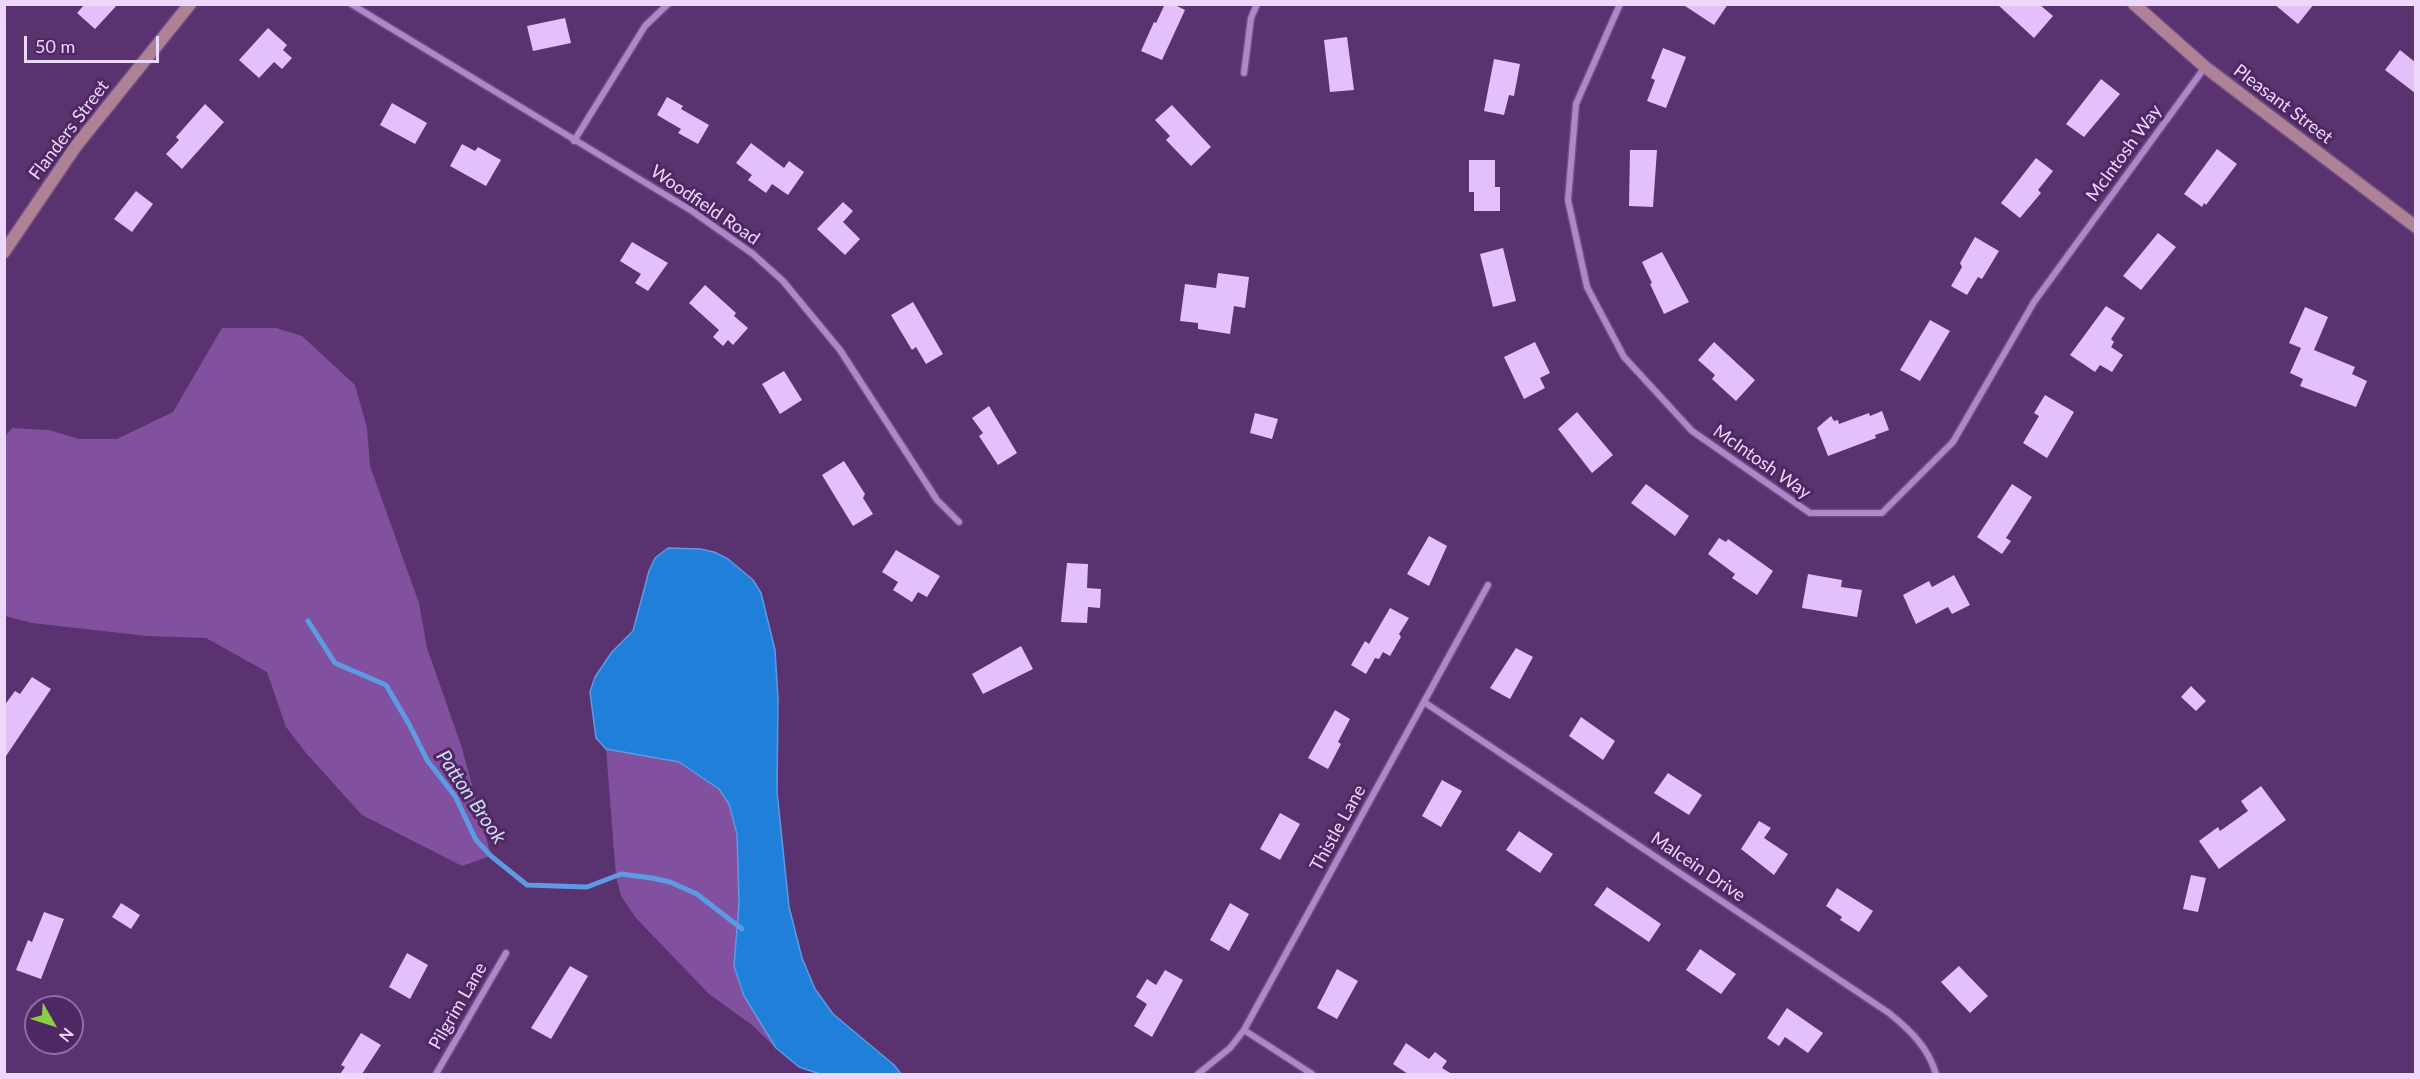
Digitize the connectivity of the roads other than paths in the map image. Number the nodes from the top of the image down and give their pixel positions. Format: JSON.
{"nodes":[{"id":1,"x":190,"y":4,"type":"edge"},
{"id":2,"x":351,"y":4,"type":"edge"},
{"id":3,"x":668,"y":4,"type":"edge"},
{"id":4,"x":1257,"y":4,"type":"edge"},
{"id":5,"x":1620,"y":4,"type":"edge"},
{"id":6,"x":2134,"y":4,"type":"edge"},
{"id":7,"x":2205,"y":67,"type":"junction"},
{"id":8,"x":1244,"y":73,"type":"dead end"},
{"id":9,"x":574,"y":141,"type":"junction"},
{"id":10,"x":2415,"y":227,"type":"edge"},
{"id":11,"x":4,"y":252,"type":"edge"},
{"id":12,"x":959,"y":522,"type":"dead end"},
{"id":13,"x":1488,"y":585,"type":"dead end"},
{"id":14,"x":1424,"y":702,"type":"junction"},
{"id":15,"x":506,"y":953,"type":"dead end"},
{"id":16,"x":1244,"y":1030,"type":"junction"},
{"id":17,"x":436,"y":1074,"type":"edge"},
{"id":18,"x":1198,"y":1074,"type":"edge"},
{"id":19,"x":1312,"y":1074,"type":"edge"},
{"id":20,"x":1936,"y":1074,"type":"edge"}],
"edges":[{"from":1,"to":11,"type":"street","name":"Flanders Street"},
{"from":2,"to":9,"type":"street","name":"Woodfield Road"},
{"from":3,"to":9,"type":"street"},
{"from":4,"to":8,"type":"street"},
{"from":5,"to":7,"type":"street","name":"McIntosh Way"},
{"from":6,"to":7,"type":"street","name":"Pleasant Street"},
{"from":7,"to":10,"type":"street","name":"Pleasant Street"},
{"from":9,"to":12,"type":"street","name":"Woodfield Road"},
{"from":13,"to":14,"type":"street","name":"Thistle Lane"},
{"from":14,"to":16,"type":"street","name":"Thistle Lane"},
{"from":14,"to":20,"type":"street","name":"Malcein Drive"},
{"from":15,"to":17,"type":"street","name":"Pilgrim Lane"},
{"from":16,"to":18,"type":"street","name":"Thistle Lane"},
{"from":16,"to":19,"type":"street"}]}
